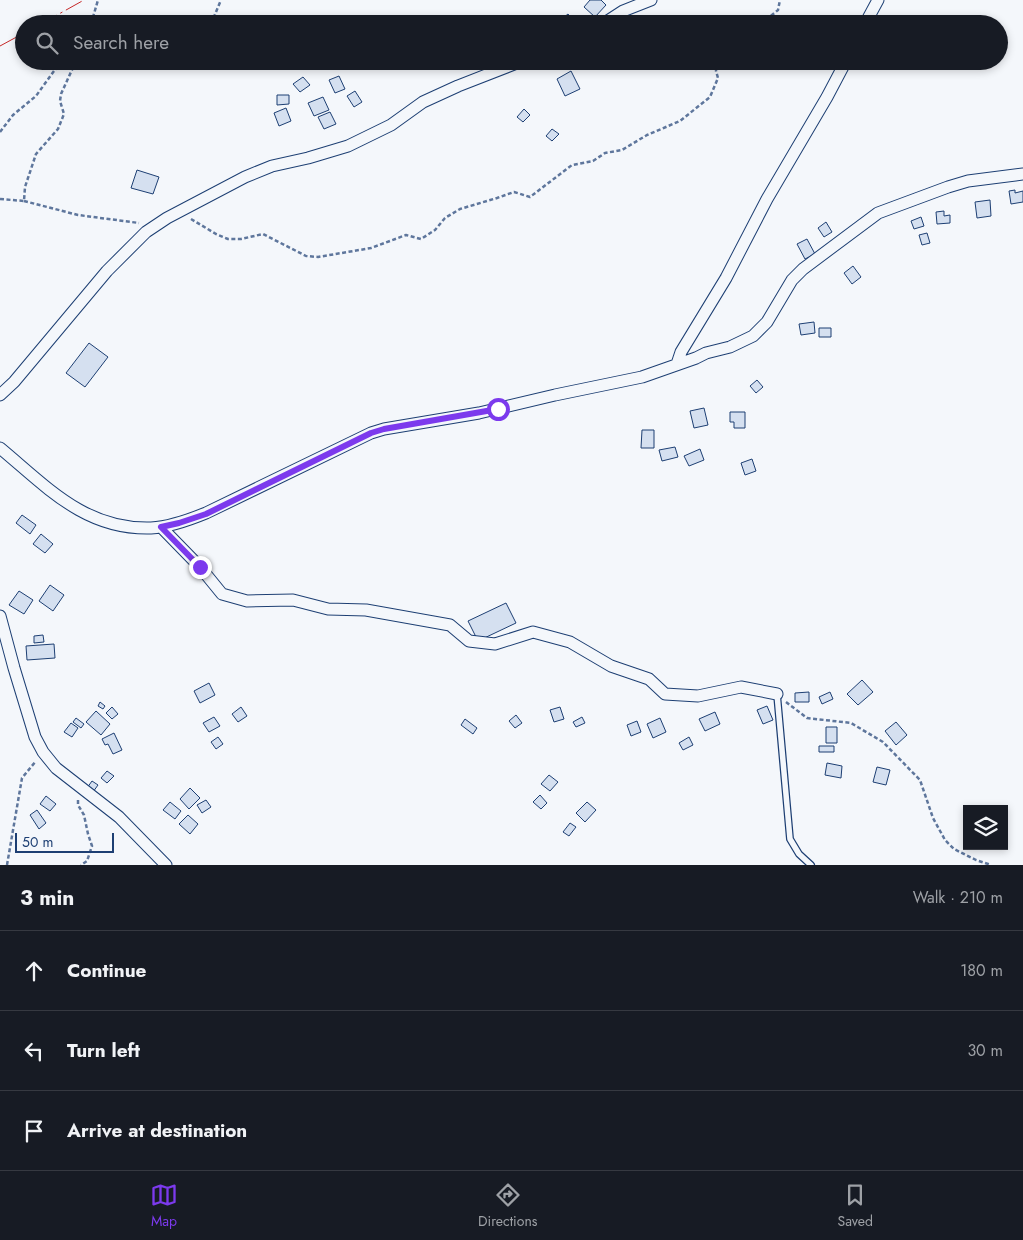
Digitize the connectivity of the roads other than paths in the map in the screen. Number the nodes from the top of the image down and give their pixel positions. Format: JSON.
{"nodes":[{"id":1,"x":651,"y":0,"type":"edge"},
{"id":2,"x":878,"y":0,"type":"edge"},
{"id":3,"x":617,"y":15,"type":"edge"},
{"id":4,"x":870,"y":15,"type":"edge"},
{"id":5,"x":499,"y":70,"type":"edge"},
{"id":6,"x":841,"y":70,"type":"edge"},
{"id":7,"x":1023,"y":174,"type":"edge"},
{"id":8,"x":677,"y":364,"type":"junction"},
{"id":9,"x":0,"y":395,"type":"edge"},
{"id":10,"x":0,"y":448,"type":"edge"},
{"id":11,"x":161,"y":527,"type":"junction"},
{"id":12,"x":0,"y":616,"type":"edge"},
{"id":13,"x":777,"y":694,"type":"joint"},
{"id":14,"x":166,"y":865,"type":"edge"},
{"id":15,"x":811,"y":865,"type":"edge"}],
"edges":[{"from":1,"to":3,"type":"street"},
{"from":2,"to":4,"type":"street"},
{"from":5,"to":9,"type":"street"},
{"from":6,"to":8,"type":"street"},
{"from":7,"to":8,"type":"street"},
{"from":8,"to":11,"type":"street"},
{"from":10,"to":11,"type":"street"},
{"from":11,"to":13,"type":"street"},
{"from":12,"to":14,"type":"street"},
{"from":13,"to":15,"type":"lane"}]}
